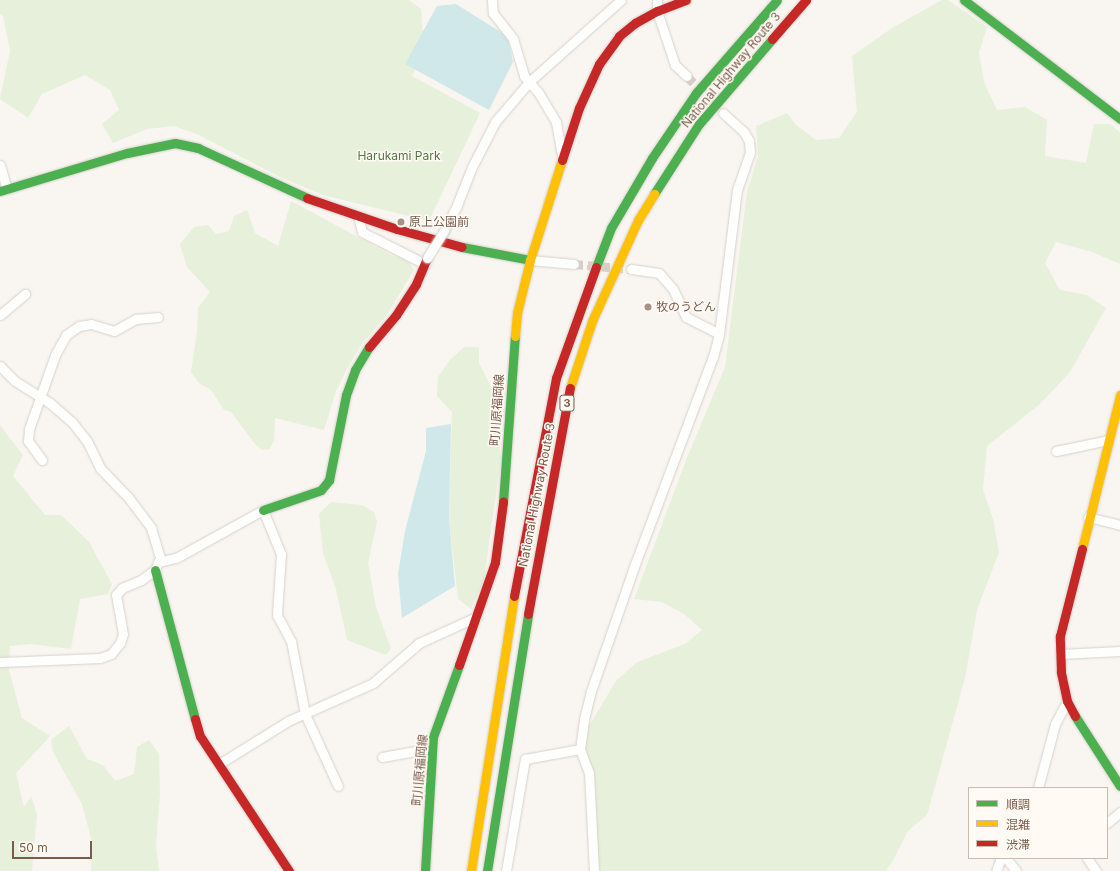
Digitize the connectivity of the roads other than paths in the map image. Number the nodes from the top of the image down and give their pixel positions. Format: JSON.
{"nodes":[{"id":1,"x":492,"y":0,"type":"edge"},
{"id":2,"x":619,"y":0,"type":"edge"},
{"id":3,"x":657,"y":0,"type":"edge"},
{"id":4,"x":686,"y":0,"type":"edge"},
{"id":5,"x":777,"y":0,"type":"edge"},
{"id":6,"x":806,"y":0,"type":"edge"},
{"id":7,"x":964,"y":0,"type":"edge"},
{"id":8,"x":657,"y":11,"type":"junction"},
{"id":9,"x":687,"y":76,"type":"tunnel mouth"},
{"id":10,"x":529,"y":82,"type":"junction"},
{"id":11,"x":723,"y":113,"type":"tunnel mouth"},
{"id":12,"x":1120,"y":119,"type":"edge"},
{"id":13,"x":562,"y":162,"type":"junction"},
{"id":14,"x":0,"y":165,"type":"edge"},
{"id":15,"x":3,"y":190,"type":"edge"},
{"id":16,"x":358,"y":216,"type":"junction"},
{"id":17,"x":530,"y":260,"type":"junction"},
{"id":18,"x":426,"y":261,"type":"junction"},
{"id":19,"x":574,"y":264,"type":"tunnel mouth"},
{"id":20,"x":632,"y":269,"type":"tunnel mouth"},
{"id":21,"x":25,"y":294,"type":"dead end"},
{"id":22,"x":0,"y":315,"type":"edge"},
{"id":23,"x":158,"y":317,"type":"dead end"},
{"id":24,"x":719,"y":334,"type":"junction"},
{"id":25,"x":0,"y":366,"type":"edge"},
{"id":26,"x":1120,"y":395,"type":"edge"},
{"id":27,"x":41,"y":397,"type":"junction"},
{"id":28,"x":1108,"y":440,"type":"junction"},
{"id":29,"x":1056,"y":452,"type":"dead end"},
{"id":30,"x":42,"y":460,"type":"dead end"},
{"id":31,"x":263,"y":510,"type":"junction"},
{"id":32,"x":1088,"y":516,"type":"junction"},
{"id":33,"x":1120,"y":525,"type":"edge"},
{"id":34,"x":162,"y":561,"type":"junction"},
{"id":35,"x":155,"y":570,"type":"junction"},
{"id":36,"x":476,"y":618,"type":"junction"},
{"id":37,"x":1120,"y":652,"type":"edge"},
{"id":38,"x":1060,"y":654,"type":"junction"},
{"id":39,"x":0,"y":662,"type":"edge"},
{"id":40,"x":1067,"y":701,"type":"junction"},
{"id":41,"x":305,"y":714,"type":"junction"},
{"id":42,"x":432,"y":748,"type":"junction"},
{"id":43,"x":580,"y":749,"type":"junction"},
{"id":44,"x":382,"y":757,"type":"dead end"},
{"id":45,"x":219,"y":764,"type":"junction"},
{"id":46,"x":338,"y":786,"type":"dead end"},
{"id":47,"x":1120,"y":786,"type":"edge"},
{"id":48,"x":1038,"y":787,"type":"edge"},
{"id":49,"x":1120,"y":812,"type":"edge"},
{"id":50,"x":1108,"y":822,"type":"edge"},
{"id":51,"x":1001,"y":859,"type":"edge"},
{"id":52,"x":1007,"y":859,"type":"edge"},
{"id":53,"x":1088,"y":859,"type":"edge"},
{"id":54,"x":289,"y":871,"type":"edge"},
{"id":55,"x":425,"y":871,"type":"edge"},
{"id":56,"x":471,"y":871,"type":"edge"},
{"id":57,"x":487,"y":871,"type":"edge"},
{"id":58,"x":506,"y":871,"type":"edge"},
{"id":59,"x":594,"y":871,"type":"edge"},
{"id":60,"x":996,"y":871,"type":"edge"},
{"id":61,"x":1016,"y":871,"type":"edge"},
{"id":62,"x":1096,"y":871,"type":"edge"}],
"edges":[{"from":1,"to":10,"type":"street"},
{"from":2,"to":10,"type":"street"},
{"from":3,"to":8,"type":"street"},
{"from":4,"to":8,"type":"main road","name":"町川原福岡線"},
{"from":5,"to":56,"type":"main road","name":"National Highway Route 3","number":"3"},
{"from":6,"to":57,"type":"main road","name":"National Highway Route 3","number":"3"},
{"from":7,"to":12,"type":"main road"},
{"from":8,"to":9,"type":"street"},
{"from":8,"to":13,"type":"main road","name":"町川原福岡線"},
{"from":10,"to":13,"type":"street"},
{"from":10,"to":18,"type":"street","bridge":true},
{"from":11,"to":24,"type":"street"},
{"from":13,"to":17,"type":"main road","name":"町川原福岡線"},
{"from":14,"to":15,"type":"street"},
{"from":15,"to":16,"type":"main road"},
{"from":16,"to":17,"type":"main road"},
{"from":16,"to":18,"type":"street"},
{"from":17,"to":19,"type":"street"},
{"from":17,"to":36,"type":"main road","name":"町川原福岡線"},
{"from":18,"to":31,"type":"main road"},
{"from":20,"to":24,"type":"street"},
{"from":21,"to":22,"type":"street"},
{"from":23,"to":27,"type":"street"},
{"from":24,"to":43,"type":"street"},
{"from":25,"to":27,"type":"street"},
{"from":26,"to":28,"type":"main road"},
{"from":27,"to":30,"type":"street"},
{"from":27,"to":34,"type":"street"},
{"from":28,"to":29,"type":"street"},
{"from":28,"to":32,"type":"main road"},
{"from":31,"to":34,"type":"street"},
{"from":31,"to":41,"type":"street"},
{"from":32,"to":33,"type":"street"},
{"from":32,"to":38,"type":"main road"},
{"from":34,"to":35,"type":"street"},
{"from":35,"to":39,"type":"street"},
{"from":35,"to":45,"type":"main road"},
{"from":36,"to":41,"type":"street"},
{"from":36,"to":42,"type":"main road","name":"町川原福岡線"},
{"from":37,"to":38,"type":"street"},
{"from":38,"to":40,"type":"main road"},
{"from":40,"to":47,"type":"main road"},
{"from":40,"to":48,"type":"street"},
{"from":41,"to":45,"type":"street"},
{"from":41,"to":46,"type":"street"},
{"from":42,"to":44,"type":"street"},
{"from":42,"to":55,"type":"main road","name":"町川原福岡線"},
{"from":43,"to":58,"type":"street"},
{"from":43,"to":59,"type":"street"},
{"from":45,"to":54,"type":"main road"},
{"from":49,"to":50,"type":"street"},
{"from":51,"to":60,"type":"street"},
{"from":52,"to":61,"type":"street"},
{"from":53,"to":62,"type":"street"}]}
